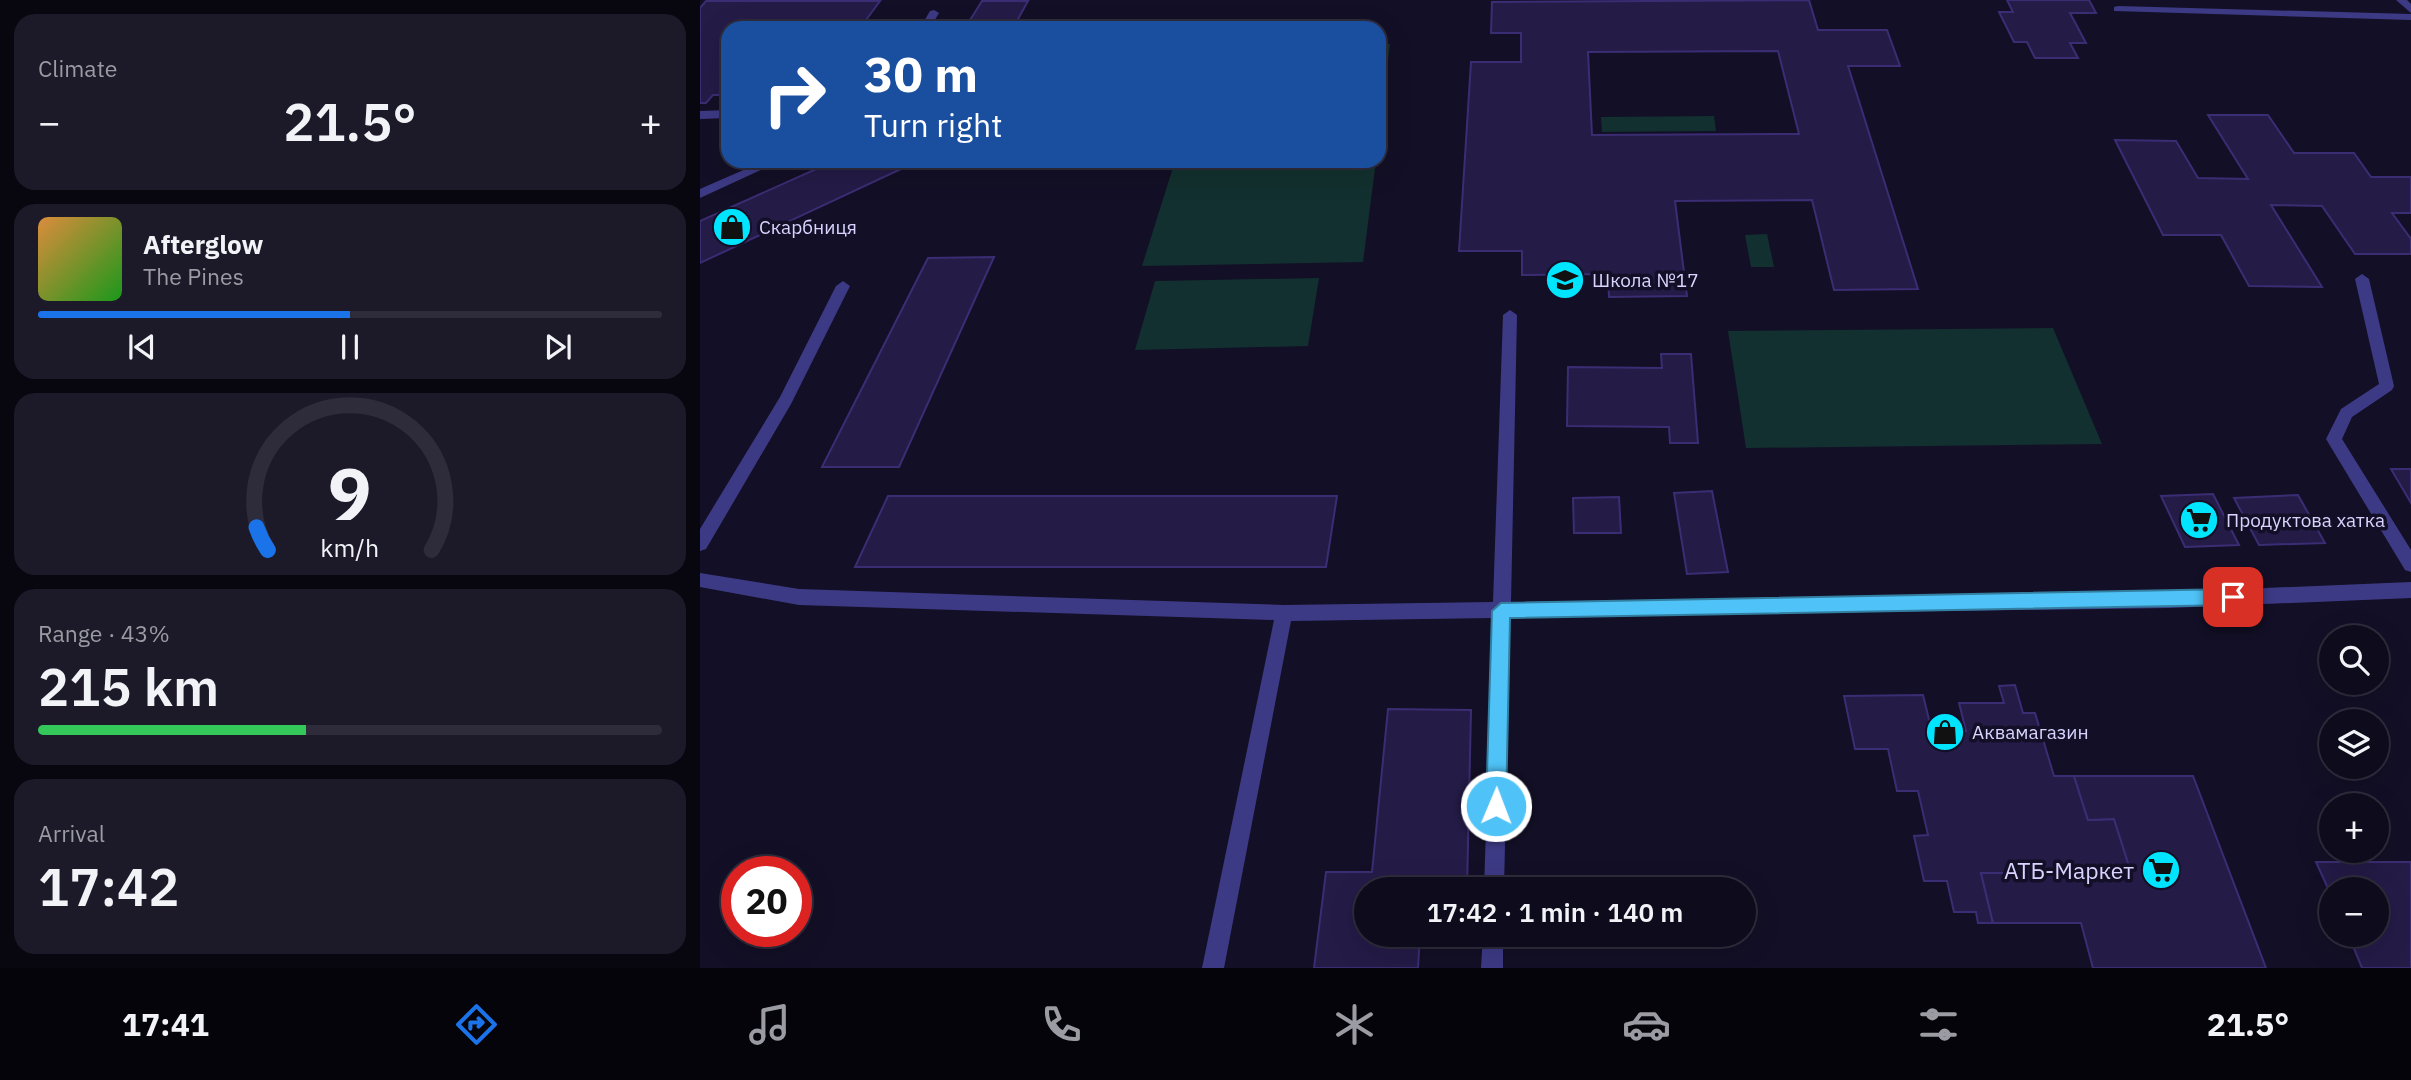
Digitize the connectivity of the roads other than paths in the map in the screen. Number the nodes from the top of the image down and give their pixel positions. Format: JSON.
{"nodes":[{"id":1,"x":2401,"y":0,"type":"edge"},
{"id":2,"x":2118,"y":9,"type":"dead end"},
{"id":3,"x":2411,"y":10,"type":"edge"},
{"id":4,"x":934,"y":13,"type":"dead end"},
{"id":5,"x":2411,"y":17,"type":"edge"},
{"id":6,"x":929,"y":21,"type":"edge"},
{"id":7,"x":721,"y":114,"type":"edge"},
{"id":8,"x":700,"y":115,"type":"edge"},
{"id":9,"x":758,"y":168,"type":"edge"},
{"id":10,"x":700,"y":194,"type":"edge"},
{"id":11,"x":2362,"y":279,"type":"dead end"},
{"id":12,"x":843,"y":286,"type":"dead end"},
{"id":13,"x":1510,"y":314,"type":"dead end"},
{"id":14,"x":700,"y":544,"type":"edge"},
{"id":15,"x":2411,"y":565,"type":"edge"},
{"id":16,"x":700,"y":580,"type":"edge"},
{"id":17,"x":2411,"y":590,"type":"edge"},
{"id":18,"x":1501,"y":611,"type":"junction"},
{"id":19,"x":1284,"y":613,"type":"junction"},
{"id":20,"x":1494,"y":877,"type":"edge"},
{"id":21,"x":1493,"y":947,"type":"edge"},
{"id":22,"x":1213,"y":968,"type":"edge"},
{"id":23,"x":1492,"y":968,"type":"edge"}],
"edges":[{"from":1,"to":3,"type":"lane"},
{"from":2,"to":5,"type":"lane"},
{"from":4,"to":6,"type":"lane"},
{"from":7,"to":8,"type":"lane"},
{"from":9,"to":10,"type":"lane"},
{"from":11,"to":15,"type":"lane"},
{"from":12,"to":14,"type":"lane"},
{"from":13,"to":18,"type":"lane"},
{"from":16,"to":19,"type":"lane"},
{"from":17,"to":18,"type":"lane"},
{"from":18,"to":19,"type":"lane"},
{"from":18,"to":20,"type":"lane"},
{"from":19,"to":22,"type":"lane"},
{"from":21,"to":23,"type":"lane"}]}
